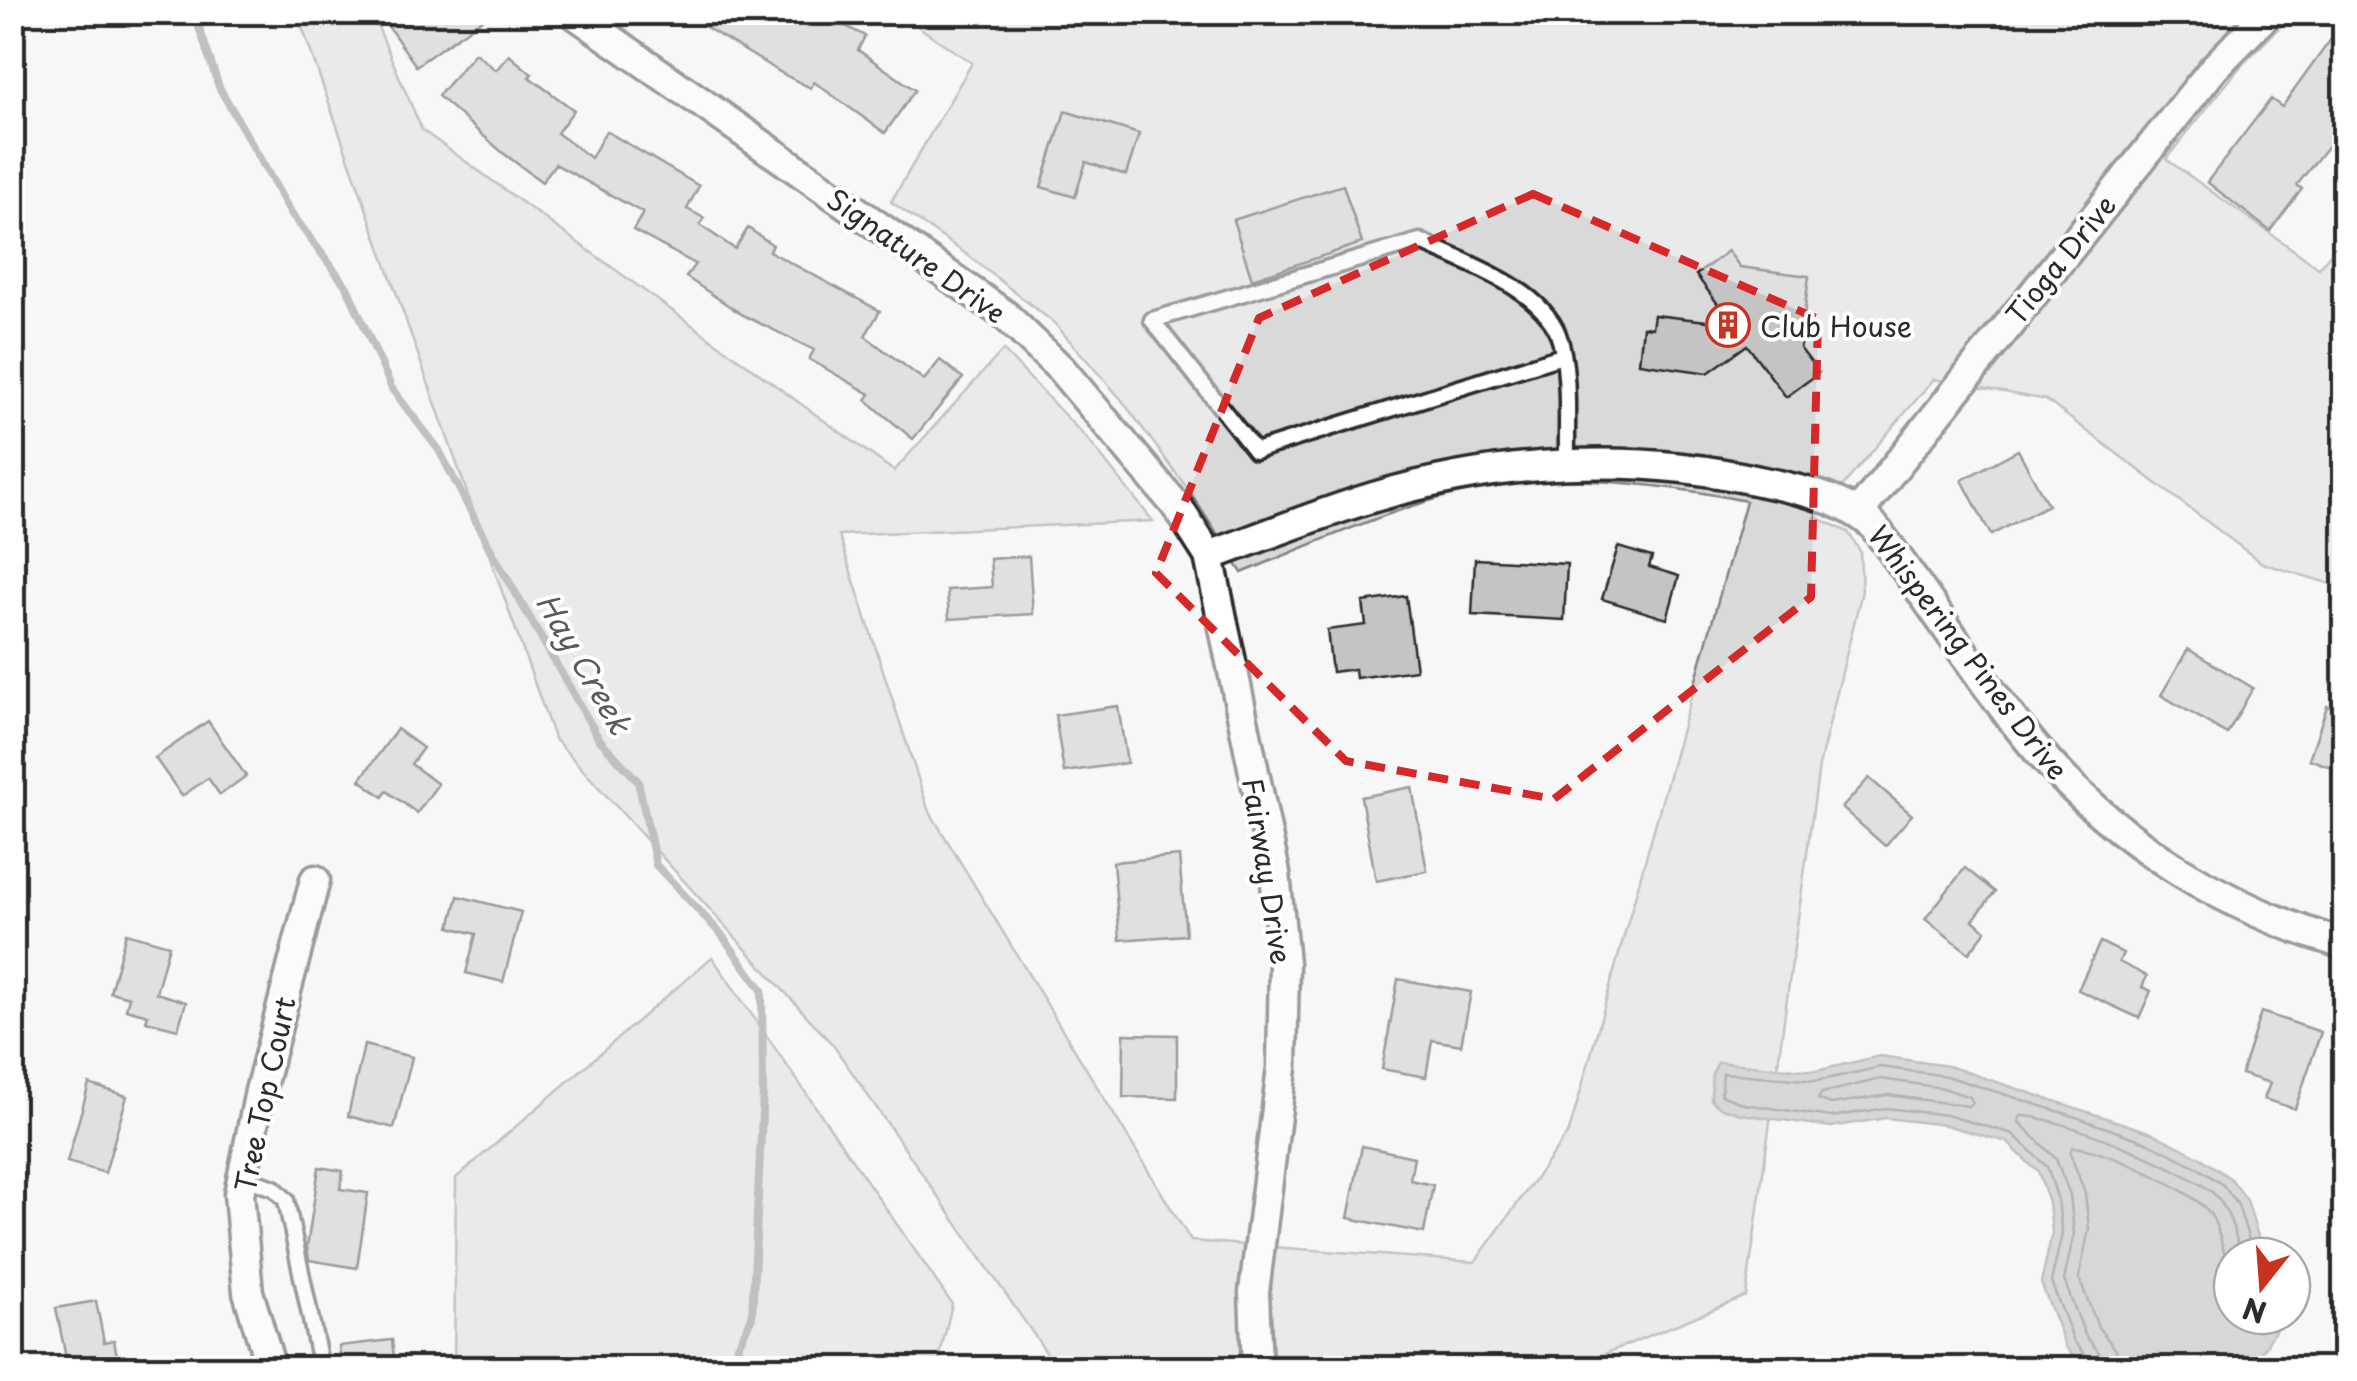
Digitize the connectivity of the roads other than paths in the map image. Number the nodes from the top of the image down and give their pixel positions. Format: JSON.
{"nodes":[{"id":1,"x":572,"y":12,"type":"edge"},
{"id":2,"x":2269,"y":12,"type":"edge"},
{"id":3,"x":1562,"y":356,"type":"junction"},
{"id":4,"x":1567,"y":464,"type":"junction"},
{"id":5,"x":1859,"y":512,"type":"junction"},
{"id":6,"x":1209,"y":556,"type":"junction"},
{"id":7,"x":314,"y":880,"type":"dead end"},
{"id":8,"x":2344,"y":944,"type":"edge"},
{"id":9,"x":241,"y":1177,"type":"junction"},
{"id":10,"x":271,"y":1368,"type":"edge"},
{"id":11,"x":320,"y":1368,"type":"edge"},
{"id":12,"x":1257,"y":1368,"type":"edge"}],
"edges":[{"from":1,"to":6,"type":"street","name":"Signature Drive"},
{"from":2,"to":5,"type":"street","name":"Tioga Drive"},
{"from":3,"to":3,"type":"lane"},
{"from":3,"to":4,"type":"lane"},
{"from":4,"to":5,"type":"street","name":"Whispering Pines Drive"},
{"from":4,"to":6,"type":"street","name":"Whispering Pines Drive"},
{"from":5,"to":8,"type":"street","name":"Whispering Pines Drive"},
{"from":6,"to":12,"type":"street","name":"Fairway Drive"},
{"from":7,"to":9,"type":"street","name":"Tree Top Court"},
{"from":9,"to":10,"type":"street","name":"Tree Top Court"},
{"from":9,"to":11,"type":"lane"}]}
